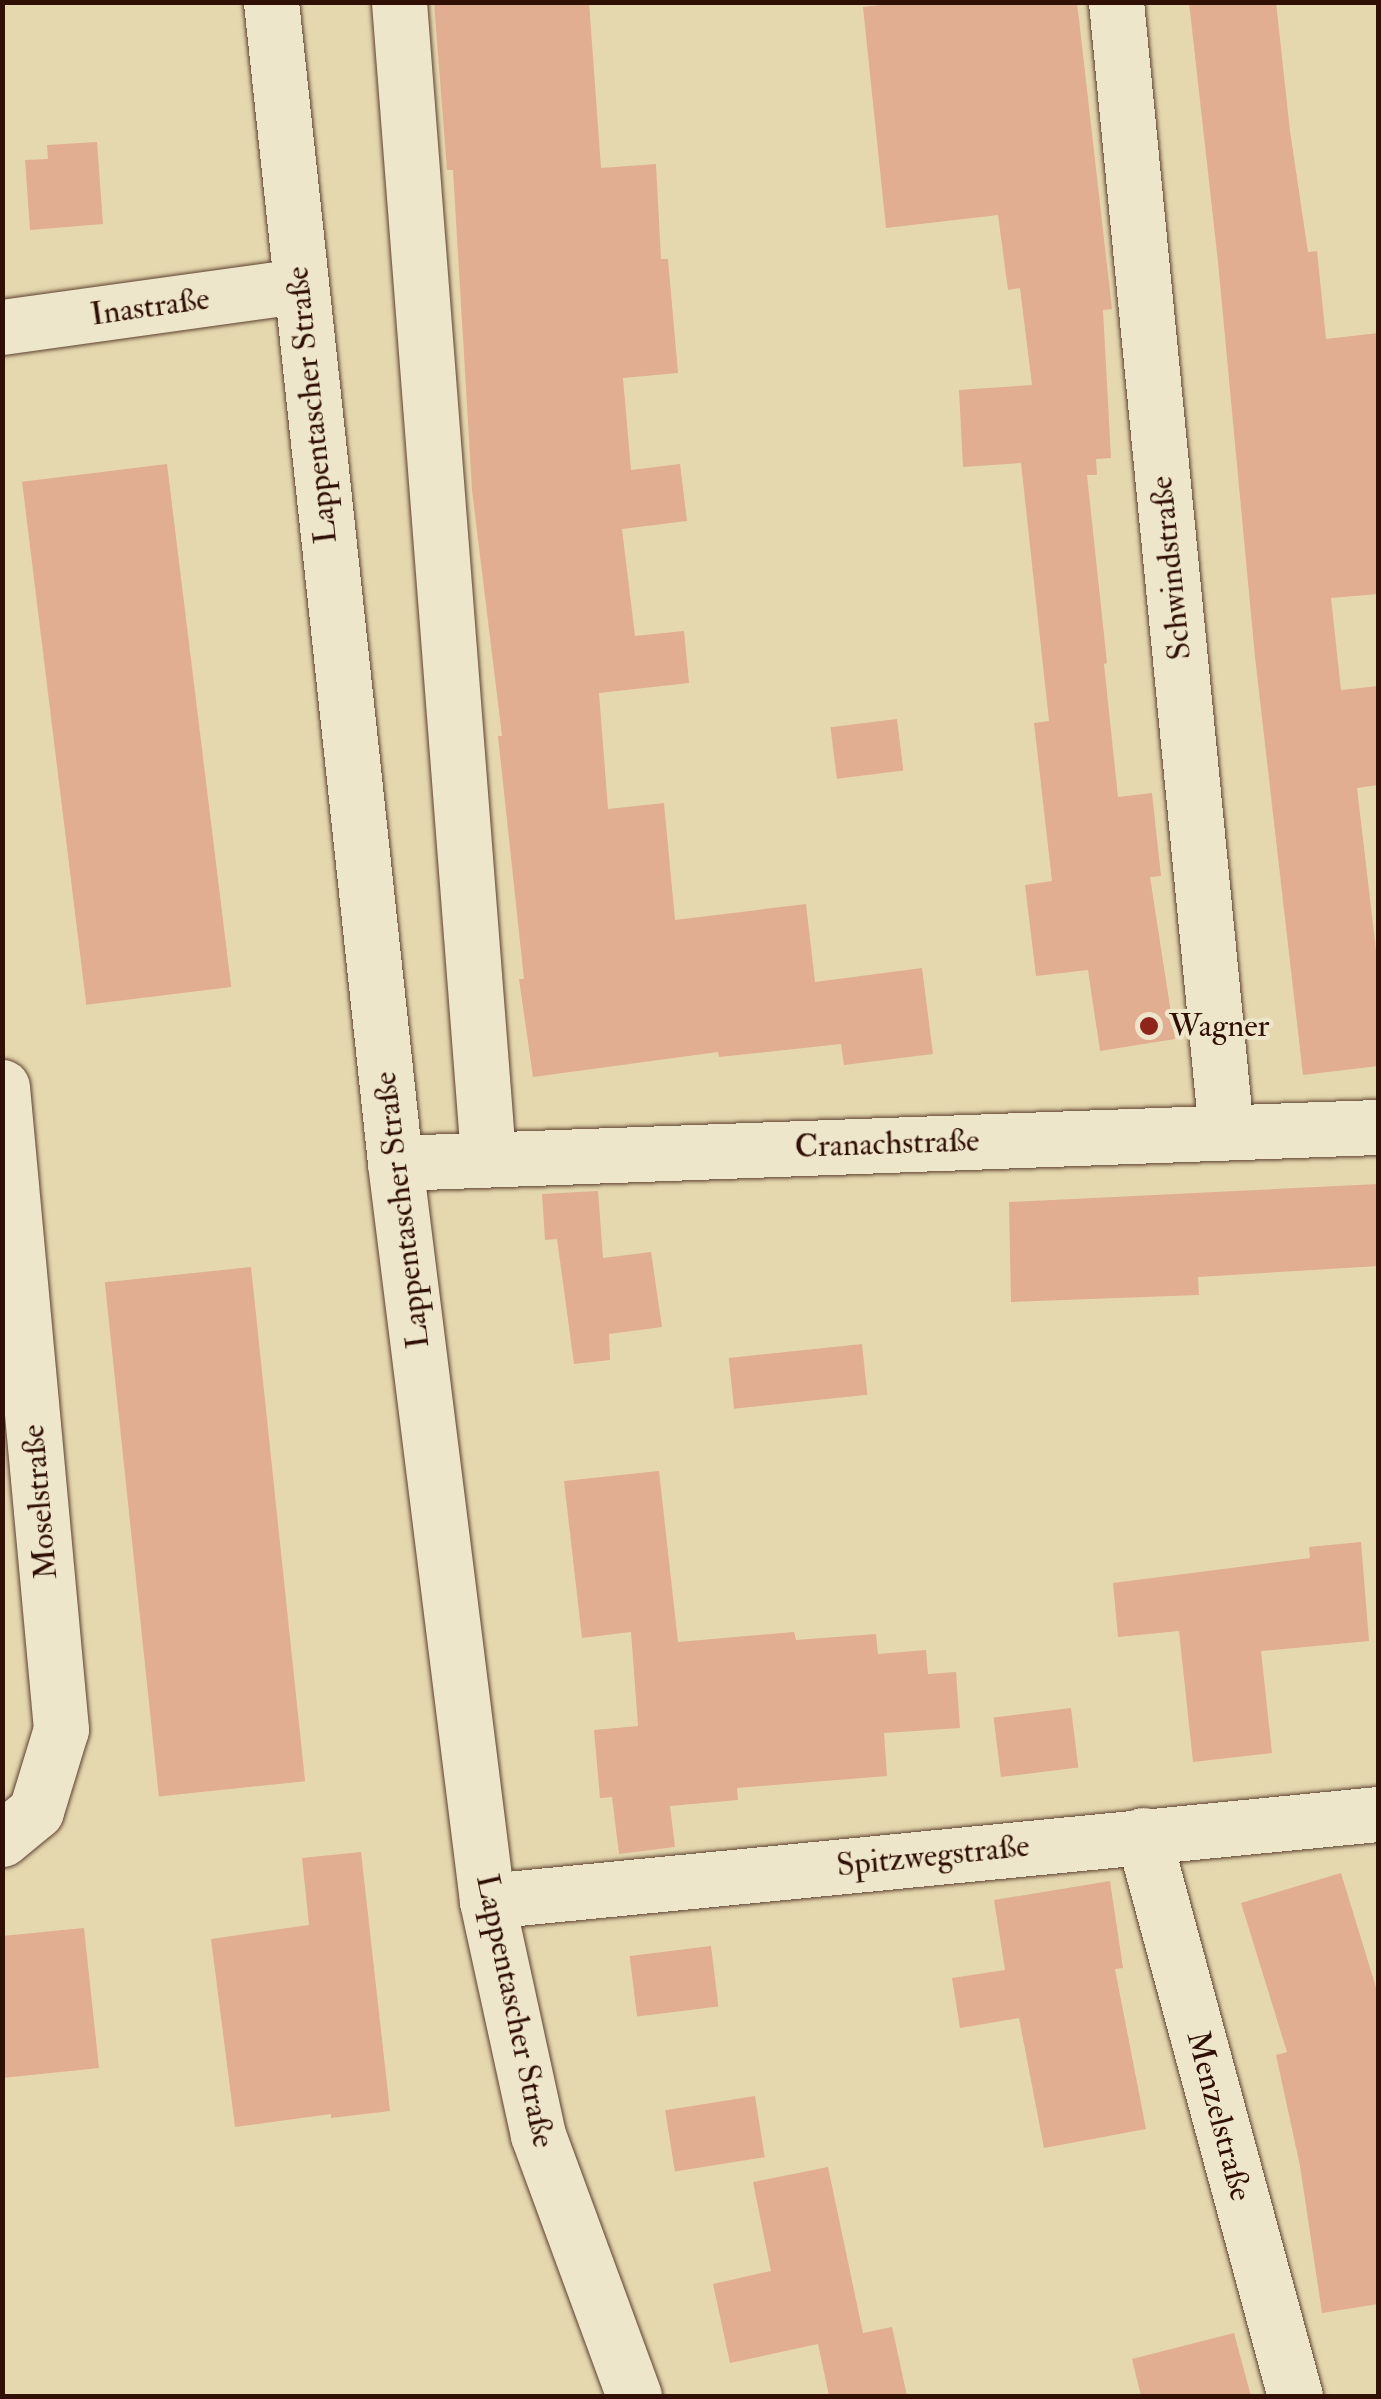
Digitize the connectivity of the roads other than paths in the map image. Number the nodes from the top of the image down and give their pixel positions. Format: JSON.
{"nodes":[{"id":1,"x":272,"y":2,"type":"edge"},
{"id":2,"x":399,"y":2,"type":"edge"},
{"id":3,"x":1116,"y":2,"type":"edge"},
{"id":4,"x":298,"y":286,"type":"junction"},
{"id":5,"x":2,"y":327,"type":"edge"},
{"id":6,"x":2,"y":1087,"type":"edge"},
{"id":7,"x":1378,"y":1127,"type":"edge"},
{"id":8,"x":1226,"y":1133,"type":"junction"},
{"id":9,"x":488,"y":1157,"type":"junction"},
{"id":10,"x":395,"y":1164,"type":"junction"},
{"id":11,"x":1378,"y":1814,"type":"edge"},
{"id":12,"x":1142,"y":1835,"type":"junction"},
{"id":13,"x":2,"y":1838,"type":"edge"},
{"id":14,"x":487,"y":1901,"type":"junction"},
{"id":15,"x":634,"y":2396,"type":"edge"},
{"id":16,"x":1295,"y":2396,"type":"edge"}],
"edges":[{"from":1,"to":4,"type":"street","name":"Lappentascher Straße"},
{"from":2,"to":9,"type":"street"},
{"from":3,"to":8,"type":"street","name":"Schwindstraße"},
{"from":4,"to":5,"type":"street","name":"Inastraße"},
{"from":4,"to":10,"type":"street","name":"Lappentascher Straße"},
{"from":6,"to":13,"type":"street","name":"Moselstraße"},
{"from":7,"to":8,"type":"street","name":"Cranachstraße"},
{"from":8,"to":9,"type":"street","name":"Cranachstraße"},
{"from":9,"to":10,"type":"street","name":"Cranachstraße"},
{"from":10,"to":14,"type":"street","name":"Lappentascher Straße"},
{"from":11,"to":12,"type":"street","name":"Spitzwegstraße"},
{"from":12,"to":14,"type":"street","name":"Spitzwegstraße"},
{"from":12,"to":16,"type":"street","name":"Menzelstraße"},
{"from":14,"to":15,"type":"street","name":"Lappentascher Straße"}]}
